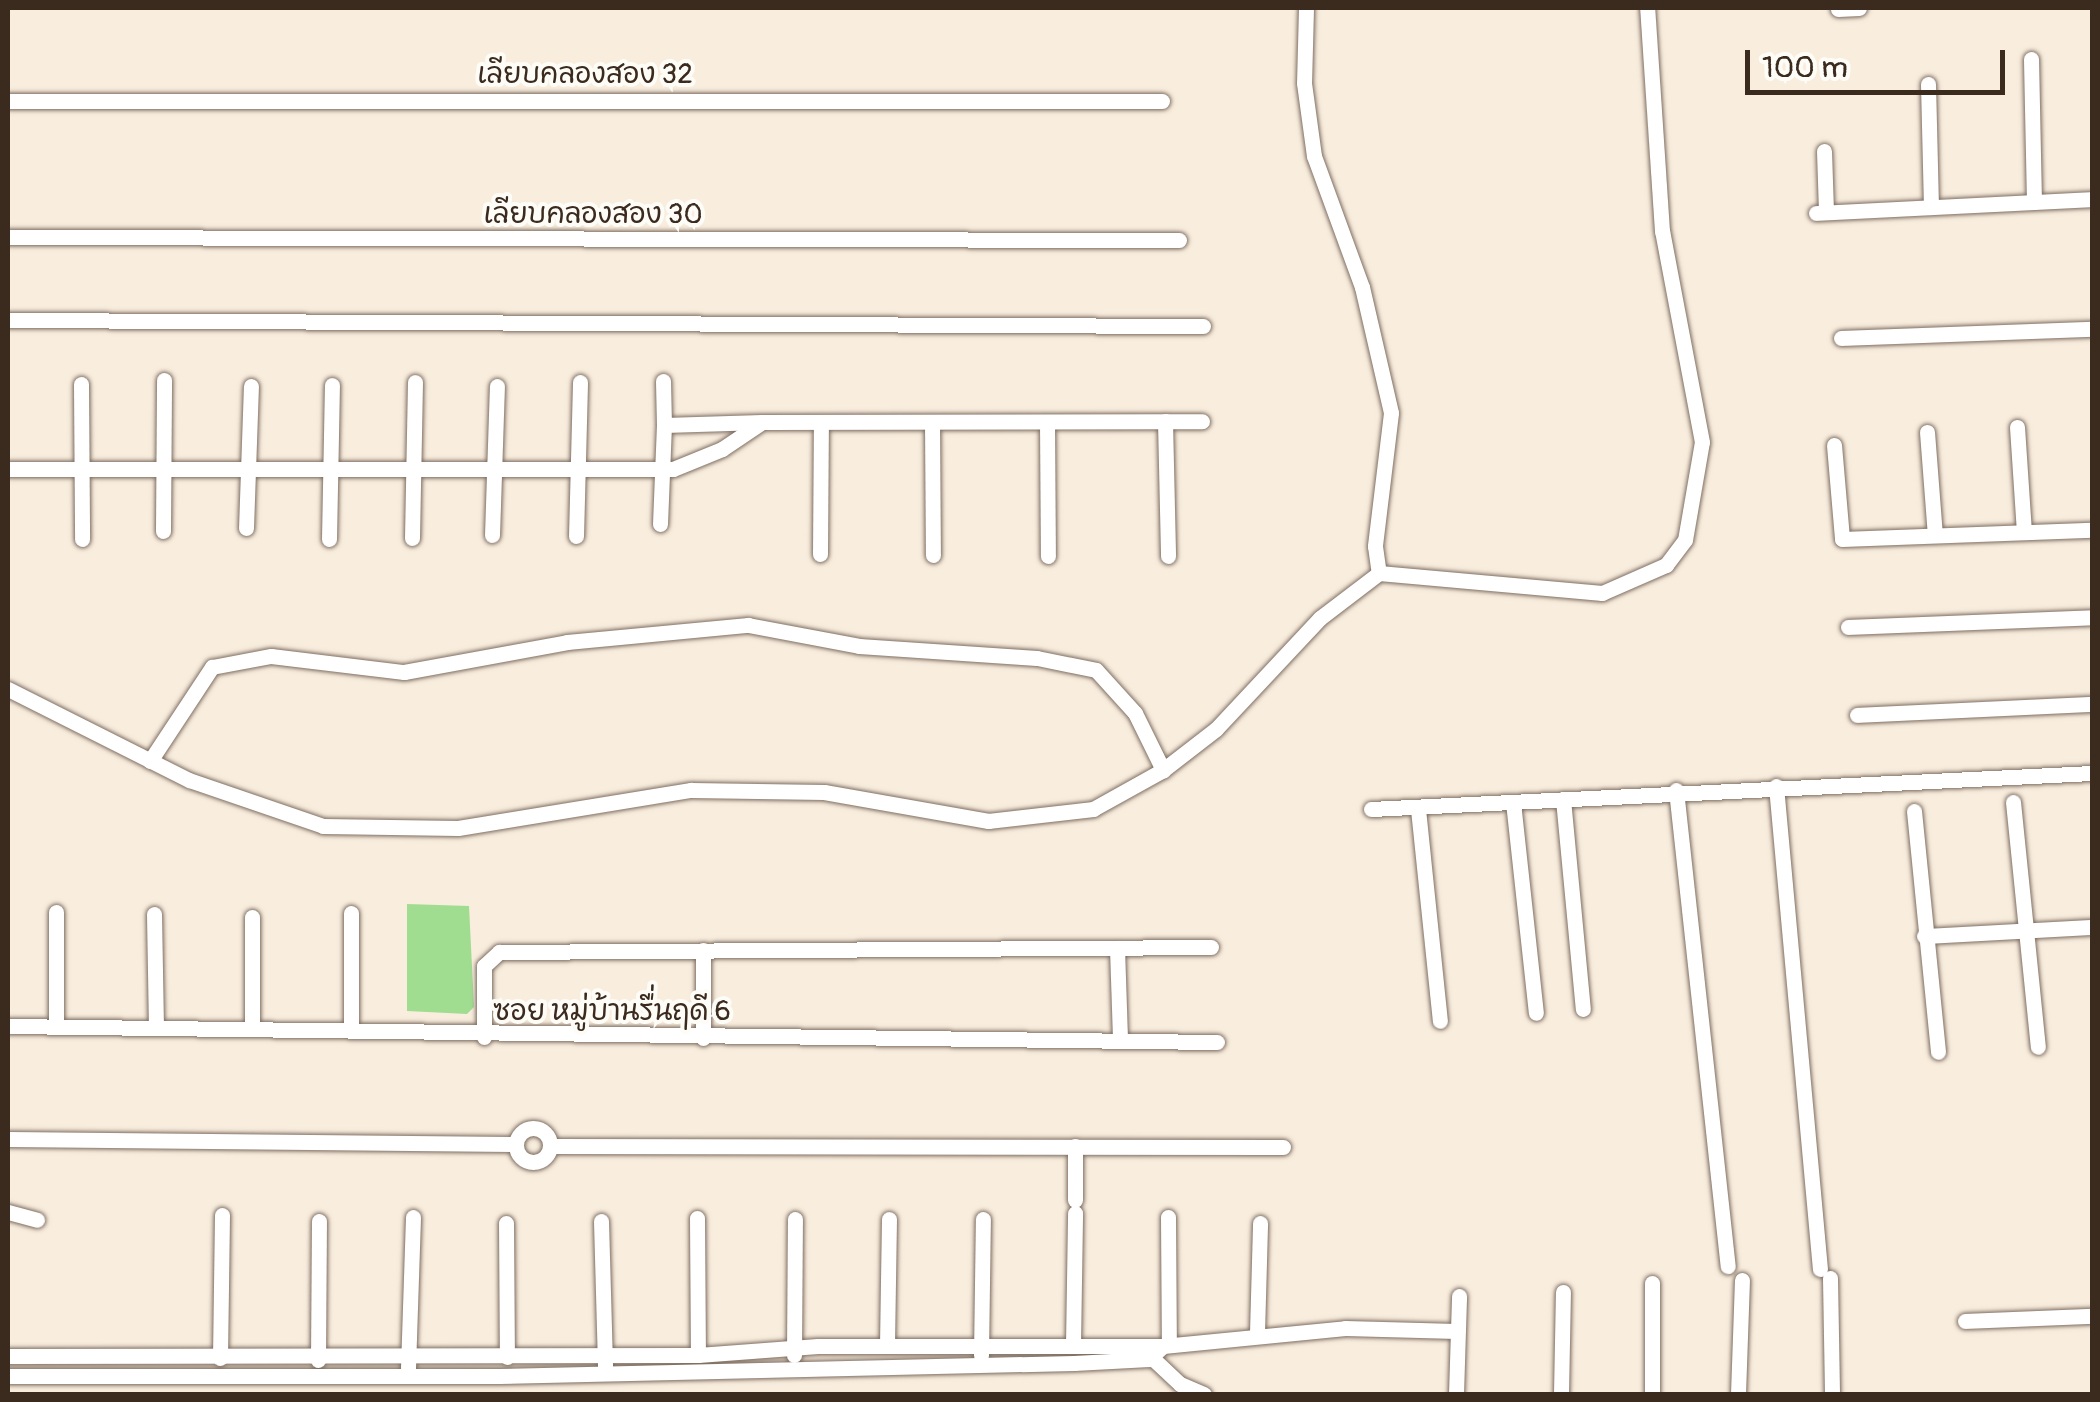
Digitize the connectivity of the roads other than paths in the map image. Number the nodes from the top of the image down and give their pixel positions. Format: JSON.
{"nodes":[{"id":1,"x":1306,"y":8,"type":"edge"},
{"id":2,"x":1647,"y":8,"type":"edge"},
{"id":3,"x":1859,"y":8,"type":"edge"},
{"id":4,"x":1838,"y":9,"type":"edge"},
{"id":5,"x":2031,"y":59,"type":"dead end"},
{"id":6,"x":1928,"y":84,"type":"dead end"},
{"id":7,"x":8,"y":101,"type":"edge"},
{"id":8,"x":1162,"y":101,"type":"dead end"},
{"id":9,"x":1824,"y":151,"type":"dead end"},
{"id":10,"x":2092,"y":199,"type":"edge"},
{"id":11,"x":2034,"y":202,"type":"junction"},
{"id":12,"x":1931,"y":207,"type":"junction"},
{"id":13,"x":8,"y":237,"type":"edge"},
{"id":14,"x":1180,"y":240,"type":"dead end"},
{"id":15,"x":8,"y":320,"type":"edge"},
{"id":16,"x":1203,"y":326,"type":"dead end"},
{"id":17,"x":2092,"y":329,"type":"edge"},
{"id":18,"x":1841,"y":338,"type":"dead end"},
{"id":19,"x":164,"y":380,"type":"dead end"},
{"id":20,"x":663,"y":381,"type":"dead end"},
{"id":21,"x":415,"y":382,"type":"dead end"},
{"id":22,"x":580,"y":382,"type":"dead end"},
{"id":23,"x":81,"y":384,"type":"dead end"},
{"id":24,"x":332,"y":385,"type":"dead end"},
{"id":25,"x":251,"y":386,"type":"dead end"},
{"id":26,"x":498,"y":386,"type":"dead end"},
{"id":27,"x":1165,"y":421,"type":"junction"},
{"id":28,"x":1202,"y":421,"type":"dead end"},
{"id":29,"x":762,"y":422,"type":"junction"},
{"id":30,"x":821,"y":422,"type":"junction"},
{"id":31,"x":932,"y":422,"type":"junction"},
{"id":32,"x":1047,"y":422,"type":"junction"},
{"id":33,"x":664,"y":426,"type":"junction"},
{"id":34,"x":2017,"y":427,"type":"dead end"},
{"id":35,"x":1927,"y":432,"type":"dead end"},
{"id":36,"x":1834,"y":445,"type":"dead end"},
{"id":37,"x":327,"y":466,"type":"junction"},
{"id":38,"x":246,"y":467,"type":"junction"},
{"id":39,"x":412,"y":467,"type":"junction"},
{"id":40,"x":81,"y":468,"type":"junction"},
{"id":41,"x":162,"y":468,"type":"junction"},
{"id":42,"x":497,"y":468,"type":"junction"},
{"id":43,"x":577,"y":468,"type":"junction"},
{"id":44,"x":8,"y":469,"type":"edge"},
{"id":45,"x":661,"y":469,"type":"junction"},
{"id":46,"x":660,"y":524,"type":"dead end"},
{"id":47,"x":246,"y":528,"type":"dead end"},
{"id":48,"x":2092,"y":530,"type":"edge"},
{"id":49,"x":163,"y":531,"type":"dead end"},
{"id":50,"x":2024,"y":532,"type":"junction"},
{"id":51,"x":492,"y":535,"type":"dead end"},
{"id":52,"x":576,"y":536,"type":"dead end"},
{"id":53,"x":1935,"y":536,"type":"junction"},
{"id":54,"x":412,"y":538,"type":"dead end"},
{"id":55,"x":82,"y":539,"type":"dead end"},
{"id":56,"x":329,"y":539,"type":"dead end"},
{"id":57,"x":820,"y":554,"type":"dead end"},
{"id":58,"x":933,"y":555,"type":"dead end"},
{"id":59,"x":1048,"y":556,"type":"dead end"},
{"id":60,"x":1168,"y":556,"type":"dead end"},
{"id":61,"x":1379,"y":573,"type":"junction"},
{"id":62,"x":2092,"y":616,"type":"edge"},
{"id":63,"x":1848,"y":627,"type":"dead end"},
{"id":64,"x":8,"y":689,"type":"edge"},
{"id":65,"x":2092,"y":704,"type":"edge"},
{"id":66,"x":1857,"y":715,"type":"dead end"},
{"id":67,"x":150,"y":760,"type":"junction"},
{"id":68,"x":1163,"y":770,"type":"junction"},
{"id":69,"x":2092,"y":773,"type":"edge"},
{"id":70,"x":1776,"y":786,"type":"junction"},
{"id":71,"x":1676,"y":790,"type":"junction"},
{"id":72,"x":1562,"y":799,"type":"junction"},
{"id":73,"x":1513,"y":802,"type":"junction"},
{"id":74,"x":2013,"y":802,"type":"dead end"},
{"id":75,"x":1370,"y":809,"type":"dead end"},
{"id":76,"x":1418,"y":809,"type":"junction"},
{"id":77,"x":1914,"y":811,"type":"dead end"},
{"id":78,"x":56,"y":912,"type":"dead end"},
{"id":79,"x":154,"y":914,"type":"dead end"},
{"id":80,"x":351,"y":914,"type":"dead end"},
{"id":81,"x":252,"y":917,"type":"dead end"},
{"id":82,"x":2092,"y":928,"type":"edge"},
{"id":83,"x":2026,"y":931,"type":"junction"},
{"id":84,"x":1924,"y":936,"type":"junction"},
{"id":85,"x":1211,"y":947,"type":"dead end"},
{"id":86,"x":1117,"y":948,"type":"junction"},
{"id":87,"x":702,"y":950,"type":"junction"},
{"id":88,"x":1583,"y":1009,"type":"dead end"},
{"id":89,"x":1536,"y":1012,"type":"dead end"},
{"id":90,"x":1440,"y":1021,"type":"dead end"},
{"id":91,"x":8,"y":1026,"type":"edge"},
{"id":92,"x":56,"y":1026,"type":"junction"},
{"id":93,"x":156,"y":1027,"type":"junction"},
{"id":94,"x":252,"y":1027,"type":"junction"},
{"id":95,"x":351,"y":1028,"type":"junction"},
{"id":96,"x":484,"y":1037,"type":"junction"},
{"id":97,"x":702,"y":1038,"type":"junction"},
{"id":98,"x":1120,"y":1040,"type":"junction"},
{"id":99,"x":1217,"y":1042,"type":"dead end"},
{"id":100,"x":2038,"y":1047,"type":"dead end"},
{"id":101,"x":1938,"y":1052,"type":"dead end"},
{"id":102,"x":8,"y":1140,"type":"edge"},
{"id":103,"x":1075,"y":1146,"type":"junction"},
{"id":104,"x":1283,"y":1147,"type":"dead end"},
{"id":105,"x":8,"y":1212,"type":"edge"},
{"id":106,"x":222,"y":1215,"type":"dead end"},
{"id":107,"x":414,"y":1217,"type":"dead end"},
{"id":108,"x":697,"y":1218,"type":"dead end"},
{"id":109,"x":1168,"y":1218,"type":"dead end"},
{"id":110,"x":795,"y":1219,"type":"dead end"},
{"id":111,"x":888,"y":1219,"type":"dead end"},
{"id":112,"x":983,"y":1219,"type":"dead end"},
{"id":113,"x":37,"y":1220,"type":"dead end"},
{"id":114,"x":319,"y":1220,"type":"dead end"},
{"id":115,"x":602,"y":1220,"type":"dead end"},
{"id":116,"x":506,"y":1223,"type":"dead end"},
{"id":117,"x":1260,"y":1223,"type":"dead end"},
{"id":118,"x":1728,"y":1266,"type":"dead end"},
{"id":119,"x":1742,"y":1280,"type":"dead end"},
{"id":120,"x":1652,"y":1283,"type":"dead end"},
{"id":121,"x":1564,"y":1292,"type":"dead end"},
{"id":122,"x":1458,"y":1296,"type":"dead end"},
{"id":123,"x":2092,"y":1316,"type":"edge"},
{"id":124,"x":1965,"y":1321,"type":"dead end"},
{"id":125,"x":1457,"y":1331,"type":"junction"},
{"id":126,"x":1257,"y":1334,"type":"junction"},
{"id":127,"x":1072,"y":1345,"type":"junction"},
{"id":128,"x":886,"y":1346,"type":"junction"},
{"id":129,"x":981,"y":1346,"type":"junction"},
{"id":130,"x":794,"y":1348,"type":"junction"},
{"id":131,"x":1157,"y":1349,"type":"junction"},
{"id":132,"x":698,"y":1355,"type":"junction"},
{"id":133,"x":8,"y":1356,"type":"edge"},
{"id":134,"x":604,"y":1356,"type":"junction"},
{"id":135,"x":94,"y":1357,"type":"junction"},
{"id":136,"x":506,"y":1357,"type":"junction"},
{"id":137,"x":220,"y":1358,"type":"junction"},
{"id":138,"x":409,"y":1359,"type":"junction"},
{"id":139,"x":318,"y":1360,"type":"junction"},
{"id":140,"x":981,"y":1364,"type":"junction"},
{"id":141,"x":794,"y":1366,"type":"junction"},
{"id":142,"x":605,"y":1374,"type":"junction"},
{"id":143,"x":8,"y":1376,"type":"edge"},
{"id":144,"x":94,"y":1377,"type":"junction"},
{"id":145,"x":407,"y":1377,"type":"junction"},
{"id":146,"x":1204,"y":1394,"type":"edge"},
{"id":147,"x":1456,"y":1394,"type":"edge"},
{"id":148,"x":1561,"y":1394,"type":"edge"},
{"id":149,"x":1652,"y":1394,"type":"edge"},
{"id":150,"x":1738,"y":1394,"type":"edge"},
{"id":151,"x":1832,"y":1394,"type":"edge"}],
"edges":[{"from":1,"to":61,"type":"street"},
{"from":2,"to":61,"type":"street"},
{"from":3,"to":4,"type":"street"},
{"from":5,"to":11,"type":"street"},
{"from":6,"to":12,"type":"street"},
{"from":7,"to":8,"type":"street","name":"เลียบคลองสอง 32"},
{"from":9,"to":12,"type":"street"},
{"from":10,"to":11,"type":"street"},
{"from":11,"to":12,"type":"street"},
{"from":13,"to":14,"type":"street","name":"เลียบคลองสอง 30"},
{"from":15,"to":16,"type":"street"},
{"from":17,"to":18,"type":"street"},
{"from":19,"to":41,"type":"street"},
{"from":20,"to":33,"type":"street"},
{"from":21,"to":39,"type":"street"},
{"from":22,"to":43,"type":"street"},
{"from":23,"to":40,"type":"street"},
{"from":24,"to":37,"type":"street"},
{"from":25,"to":38,"type":"street"},
{"from":26,"to":42,"type":"street"},
{"from":27,"to":28,"type":"street"},
{"from":27,"to":32,"type":"street"},
{"from":27,"to":60,"type":"street"},
{"from":29,"to":30,"type":"street"},
{"from":29,"to":33,"type":"street"},
{"from":29,"to":45,"type":"street"},
{"from":30,"to":31,"type":"street"},
{"from":30,"to":57,"type":"street"},
{"from":31,"to":32,"type":"street"},
{"from":31,"to":58,"type":"street"},
{"from":32,"to":59,"type":"street"},
{"from":33,"to":45,"type":"street"},
{"from":34,"to":50,"type":"street"},
{"from":35,"to":53,"type":"street"},
{"from":36,"to":53,"type":"street"},
{"from":37,"to":38,"type":"street"},
{"from":37,"to":39,"type":"street"},
{"from":37,"to":56,"type":"street"},
{"from":38,"to":41,"type":"street"},
{"from":38,"to":47,"type":"street"},
{"from":39,"to":42,"type":"street"},
{"from":39,"to":54,"type":"street"},
{"from":40,"to":41,"type":"street"},
{"from":40,"to":44,"type":"street"},
{"from":40,"to":55,"type":"street"},
{"from":41,"to":49,"type":"street"},
{"from":42,"to":43,"type":"street"},
{"from":42,"to":51,"type":"street"},
{"from":43,"to":45,"type":"street"},
{"from":43,"to":52,"type":"street"},
{"from":45,"to":46,"type":"street"},
{"from":48,"to":50,"type":"street"},
{"from":50,"to":53,"type":"street"},
{"from":61,"to":68,"type":"street"},
{"from":62,"to":63,"type":"street"},
{"from":64,"to":67,"type":"street"},
{"from":65,"to":66,"type":"street"},
{"from":67,"to":68,"type":"street"},
{"from":67,"to":68,"type":"street"},
{"from":69,"to":70,"type":"street"},
{"from":70,"to":71,"type":"street"},
{"from":70,"to":151,"type":"street"},
{"from":71,"to":72,"type":"street"},
{"from":71,"to":118,"type":"street"},
{"from":72,"to":73,"type":"street"},
{"from":72,"to":88,"type":"street"},
{"from":73,"to":76,"type":"street"},
{"from":73,"to":89,"type":"street"},
{"from":74,"to":83,"type":"street"},
{"from":75,"to":76,"type":"street"},
{"from":76,"to":90,"type":"street"},
{"from":77,"to":84,"type":"street"},
{"from":78,"to":92,"type":"street"},
{"from":79,"to":93,"type":"street"},
{"from":80,"to":95,"type":"street"},
{"from":81,"to":94,"type":"street"},
{"from":82,"to":83,"type":"street"},
{"from":83,"to":84,"type":"street"},
{"from":83,"to":100,"type":"street"},
{"from":84,"to":101,"type":"street"},
{"from":85,"to":86,"type":"street"},
{"from":86,"to":87,"type":"street"},
{"from":86,"to":98,"type":"street"},
{"from":87,"to":96,"type":"street"},
{"from":87,"to":97,"type":"street"},
{"from":91,"to":92,"type":"street","name":"ซอย หมู่บ้านรื่นฤดี 6"},
{"from":92,"to":93,"type":"street","name":"ซอย หมู่บ้านรื่นฤดี 6"},
{"from":93,"to":94,"type":"street","name":"ซอย หมู่บ้านรื่นฤดี 6"},
{"from":94,"to":95,"type":"street","name":"ซอย หมู่บ้านรื่นฤดี 6"},
{"from":95,"to":96,"type":"street","name":"ซอย หมู่บ้านรื่นฤดี 6"},
{"from":96,"to":97,"type":"street","name":"ซอย หมู่บ้านรื่นฤดี 6"},
{"from":97,"to":98,"type":"street","name":"ซอย หมู่บ้านรื่นฤดี 6"},
{"from":98,"to":99,"type":"street","name":"ซอย หมู่บ้านรื่นฤดี 6"},
{"from":102,"to":103,"type":"street"},
{"from":103,"to":104,"type":"street"},
{"from":103,"to":127,"type":"street"},
{"from":105,"to":113,"type":"street"},
{"from":106,"to":137,"type":"street"},
{"from":107,"to":138,"type":"street"},
{"from":108,"to":132,"type":"street"},
{"from":109,"to":131,"type":"street"},
{"from":110,"to":130,"type":"street"},
{"from":111,"to":128,"type":"street"},
{"from":112,"to":129,"type":"street"},
{"from":114,"to":139,"type":"street"},
{"from":115,"to":134,"type":"street"},
{"from":116,"to":136,"type":"street"},
{"from":117,"to":126,"type":"street"},
{"from":119,"to":150,"type":"street"},
{"from":120,"to":149,"type":"street"},
{"from":121,"to":148,"type":"street"},
{"from":122,"to":125,"type":"street"},
{"from":123,"to":124,"type":"street"},
{"from":125,"to":126,"type":"street"},
{"from":125,"to":147,"type":"street"},
{"from":126,"to":131,"type":"street"},
{"from":127,"to":129,"type":"street"},
{"from":127,"to":131,"type":"street"},
{"from":128,"to":129,"type":"street"},
{"from":128,"to":130,"type":"street"},
{"from":129,"to":140,"type":"street"},
{"from":130,"to":132,"type":"street"},
{"from":130,"to":141,"type":"street"},
{"from":131,"to":140,"type":"street"},
{"from":131,"to":146,"type":"street"},
{"from":132,"to":134,"type":"street"},
{"from":133,"to":135,"type":"street"},
{"from":134,"to":136,"type":"street"},
{"from":134,"to":142,"type":"street"},
{"from":135,"to":137,"type":"street"},
{"from":135,"to":144,"type":"street"},
{"from":136,"to":138,"type":"street"},
{"from":137,"to":139,"type":"street"},
{"from":138,"to":139,"type":"street"},
{"from":138,"to":145,"type":"street"},
{"from":140,"to":141,"type":"street"},
{"from":141,"to":142,"type":"street"},
{"from":142,"to":145,"type":"street"},
{"from":143,"to":144,"type":"street"},
{"from":144,"to":145,"type":"street"}]}
